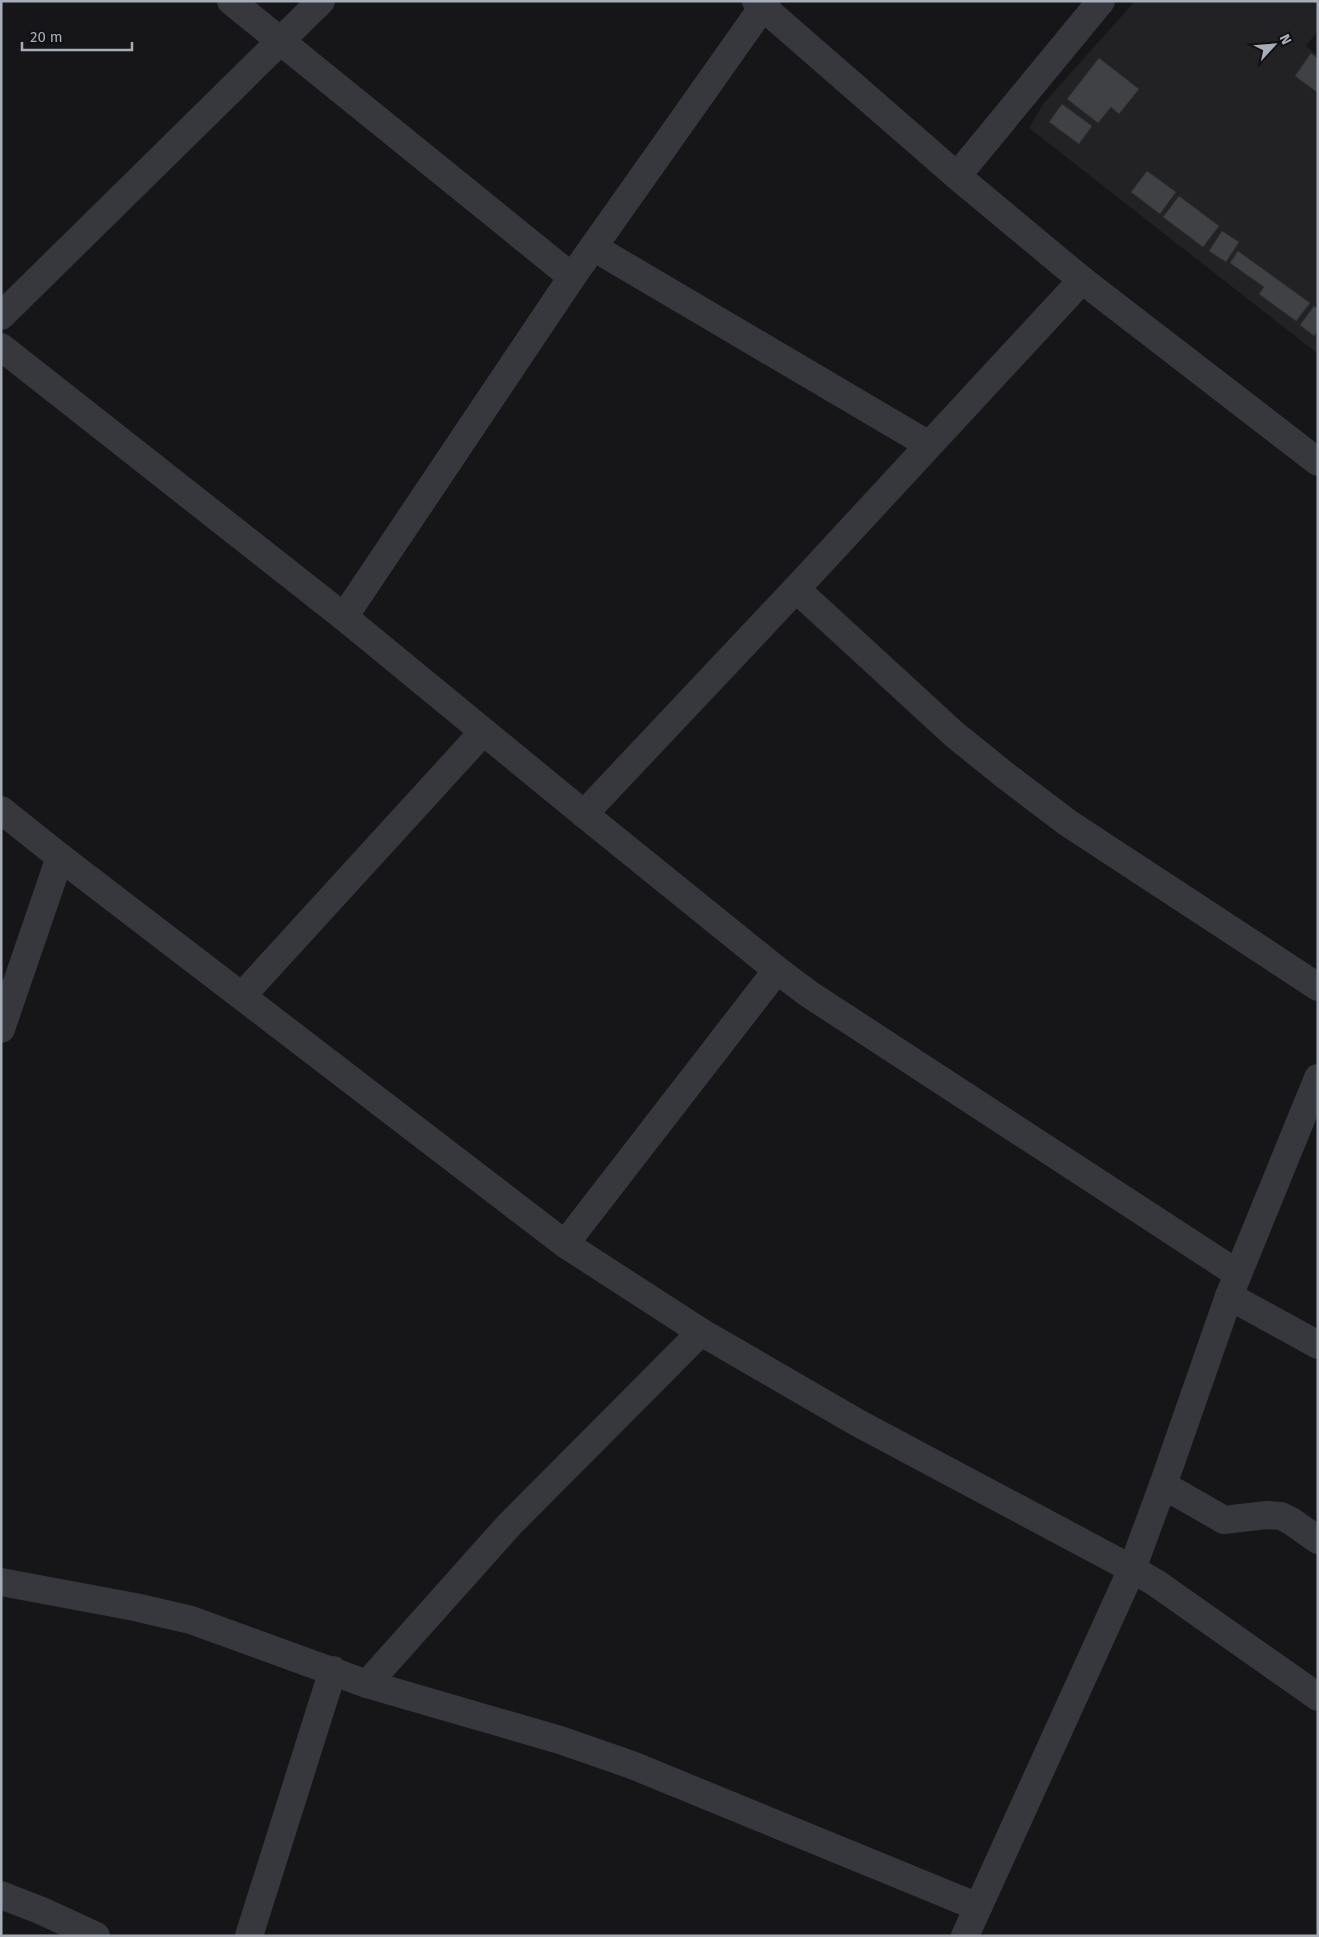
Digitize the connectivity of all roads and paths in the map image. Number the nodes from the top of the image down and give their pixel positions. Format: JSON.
{"nodes":[{"id":1,"x":231,"y":1,"type":"edge"},
{"id":2,"x":320,"y":1,"type":"edge"},
{"id":3,"x":1101,"y":1,"type":"edge"},
{"id":4,"x":762,"y":3,"type":"edge"},
{"id":5,"x":280,"y":41,"type":"junction"},
{"id":6,"x":957,"y":176,"type":"junction"},
{"id":7,"x":593,"y":247,"type":"junction"},
{"id":8,"x":572,"y":277,"type":"junction"},
{"id":9,"x":1082,"y":280,"type":"junction"},
{"id":10,"x":1,"y":316,"type":"edge"},
{"id":11,"x":1,"y":347,"type":"edge"},
{"id":12,"x":929,"y":445,"type":"junction"},
{"id":13,"x":1318,"y":462,"type":"edge"},
{"id":14,"x":796,"y":589,"type":"junction"},
{"id":15,"x":344,"y":617,"type":"junction"},
{"id":16,"x":483,"y":732,"type":"junction"},
{"id":17,"x":1,"y":810,"type":"edge"},
{"id":18,"x":584,"y":814,"type":"junction"},
{"id":19,"x":60,"y":857,"type":"junction"},
{"id":20,"x":777,"y":970,"type":"junction"},
{"id":21,"x":1318,"y":987,"type":"edge"},
{"id":22,"x":242,"y":996,"type":"junction"},
{"id":23,"x":1,"y":1029,"type":"edge"},
{"id":24,"x":1318,"y":1078,"type":"edge"},
{"id":25,"x":565,"y":1244,"type":"junction"},
{"id":26,"x":1234,"y":1285,"type":"junction"},
{"id":27,"x":701,"y":1332,"type":"junction"},
{"id":28,"x":1318,"y":1345,"type":"edge"},
{"id":29,"x":1163,"y":1485,"type":"junction"},
{"id":30,"x":1318,"y":1540,"type":"edge"},
{"id":31,"x":1132,"y":1569,"type":"junction"},
{"id":32,"x":1,"y":1582,"type":"edge"},
{"id":33,"x":333,"y":1670,"type":"junction"},
{"id":34,"x":367,"y":1684,"type":"junction"},
{"id":35,"x":1318,"y":1697,"type":"edge"},
{"id":36,"x":1,"y":1895,"type":"edge"},
{"id":37,"x":978,"y":1907,"type":"junction"},
{"id":38,"x":96,"y":1936,"type":"edge"},
{"id":39,"x":249,"y":1936,"type":"edge"},
{"id":40,"x":965,"y":1936,"type":"edge"}],
"edges":[{"from":1,"to":5,"type":"street"},
{"from":2,"to":5,"type":"street"},
{"from":3,"to":6,"type":"street"},
{"from":4,"to":6,"type":"street"},
{"from":4,"to":7,"type":"street"},
{"from":5,"to":8,"type":"street"},
{"from":5,"to":10,"type":"street"},
{"from":6,"to":9,"type":"street"},
{"from":7,"to":8,"type":"street"},
{"from":7,"to":12,"type":"street"},
{"from":8,"to":15,"type":"street"},
{"from":9,"to":12,"type":"street"},
{"from":9,"to":13,"type":"street"},
{"from":11,"to":15,"type":"street"},
{"from":12,"to":14,"type":"street"},
{"from":14,"to":18,"type":"street"},
{"from":14,"to":21,"type":"street"},
{"from":15,"to":16,"type":"street"},
{"from":16,"to":18,"type":"street"},
{"from":16,"to":22,"type":"street"},
{"from":17,"to":19,"type":"street"},
{"from":18,"to":20,"type":"street"},
{"from":19,"to":22,"type":"street"},
{"from":19,"to":23,"type":"street"},
{"from":20,"to":25,"type":"street"},
{"from":20,"to":26,"type":"street"},
{"from":22,"to":25,"type":"street"},
{"from":24,"to":26,"type":"street"},
{"from":25,"to":27,"type":"street"},
{"from":26,"to":28,"type":"street"},
{"from":26,"to":29,"type":"street"},
{"from":27,"to":31,"type":"street"},
{"from":27,"to":34,"type":"street"},
{"from":29,"to":30,"type":"street"},
{"from":29,"to":31,"type":"street"},
{"from":31,"to":35,"type":"street"},
{"from":31,"to":37,"type":"street"},
{"from":32,"to":33,"type":"street"},
{"from":33,"to":34,"type":"street"},
{"from":33,"to":39,"type":"street"},
{"from":34,"to":37,"type":"street"},
{"from":36,"to":38,"type":"street"},
{"from":37,"to":40,"type":"street"}]}
